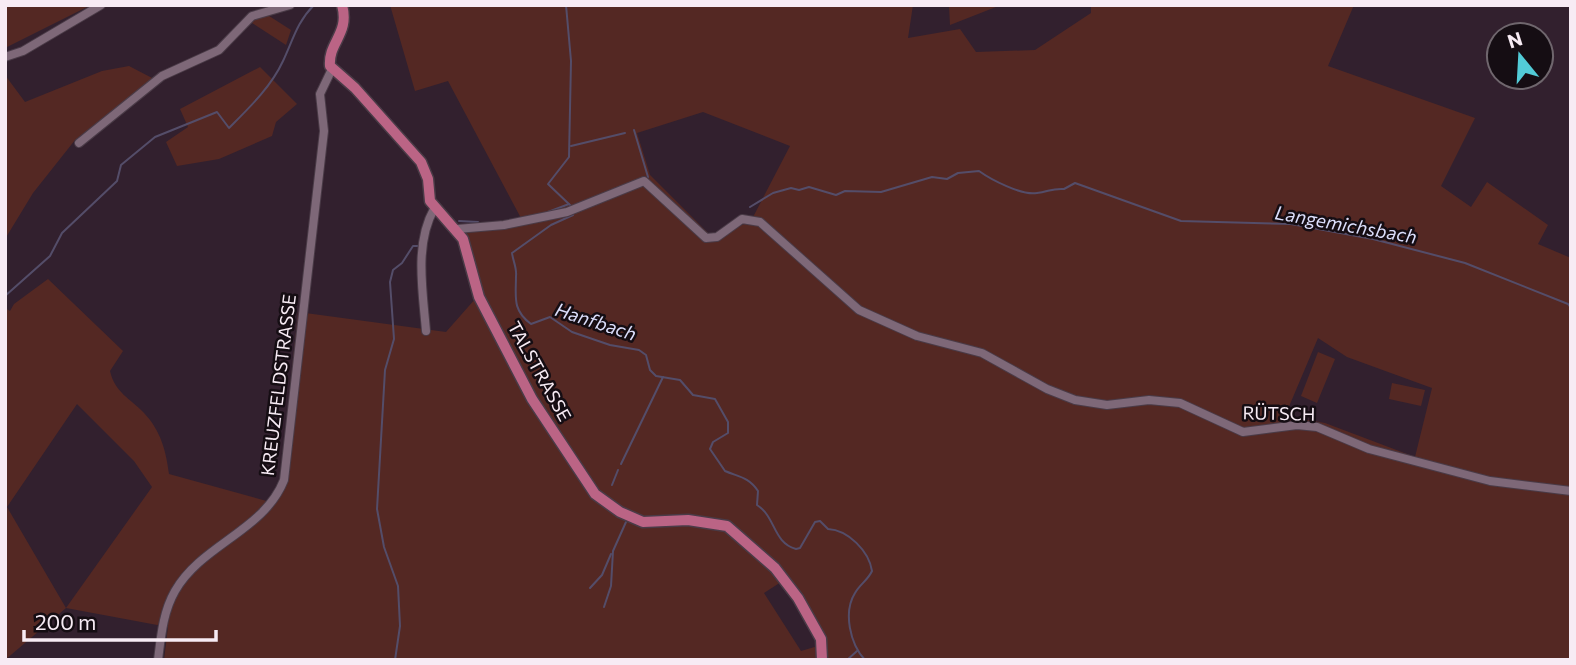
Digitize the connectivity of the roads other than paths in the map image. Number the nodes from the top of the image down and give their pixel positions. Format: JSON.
{"nodes":[{"id":1,"x":100,"y":5,"type":"edge"},
{"id":2,"x":251,"y":5,"type":"edge"},
{"id":3,"x":290,"y":5,"type":"edge"},
{"id":4,"x":342,"y":5,"type":"edge"},
{"id":5,"x":256,"y":13,"type":"junction"},
{"id":6,"x":5,"y":57,"type":"edge"},
{"id":7,"x":332,"y":69,"type":"junction"},
{"id":8,"x":79,"y":143,"type":"dead end"},
{"id":9,"x":434,"y":209,"type":"junction"},
{"id":10,"x":457,"y":229,"type":"junction"},
{"id":11,"x":426,"y":331,"type":"dead end"},
{"id":12,"x":1571,"y":491,"type":"edge"},
{"id":13,"x":158,"y":660,"type":"edge"},
{"id":14,"x":822,"y":660,"type":"edge"}],
"edges":[{"from":1,"to":6,"type":"street"},
{"from":2,"to":5,"type":"street"},
{"from":3,"to":5,"type":"street"},
{"from":4,"to":7,"type":"main road"},
{"from":5,"to":8,"type":"street"},
{"from":7,"to":9,"type":"main road"},
{"from":7,"to":13,"type":"street","name":"KREUZFELDSTRASSE"},
{"from":9,"to":10,"type":"main road","name":"TALSTRASSE"},
{"from":9,"to":11,"type":"street"},
{"from":10,"to":12,"type":"street","name":"RÜTSCH"},
{"from":10,"to":14,"type":"main road","name":"TALSTRASSE"}]}
